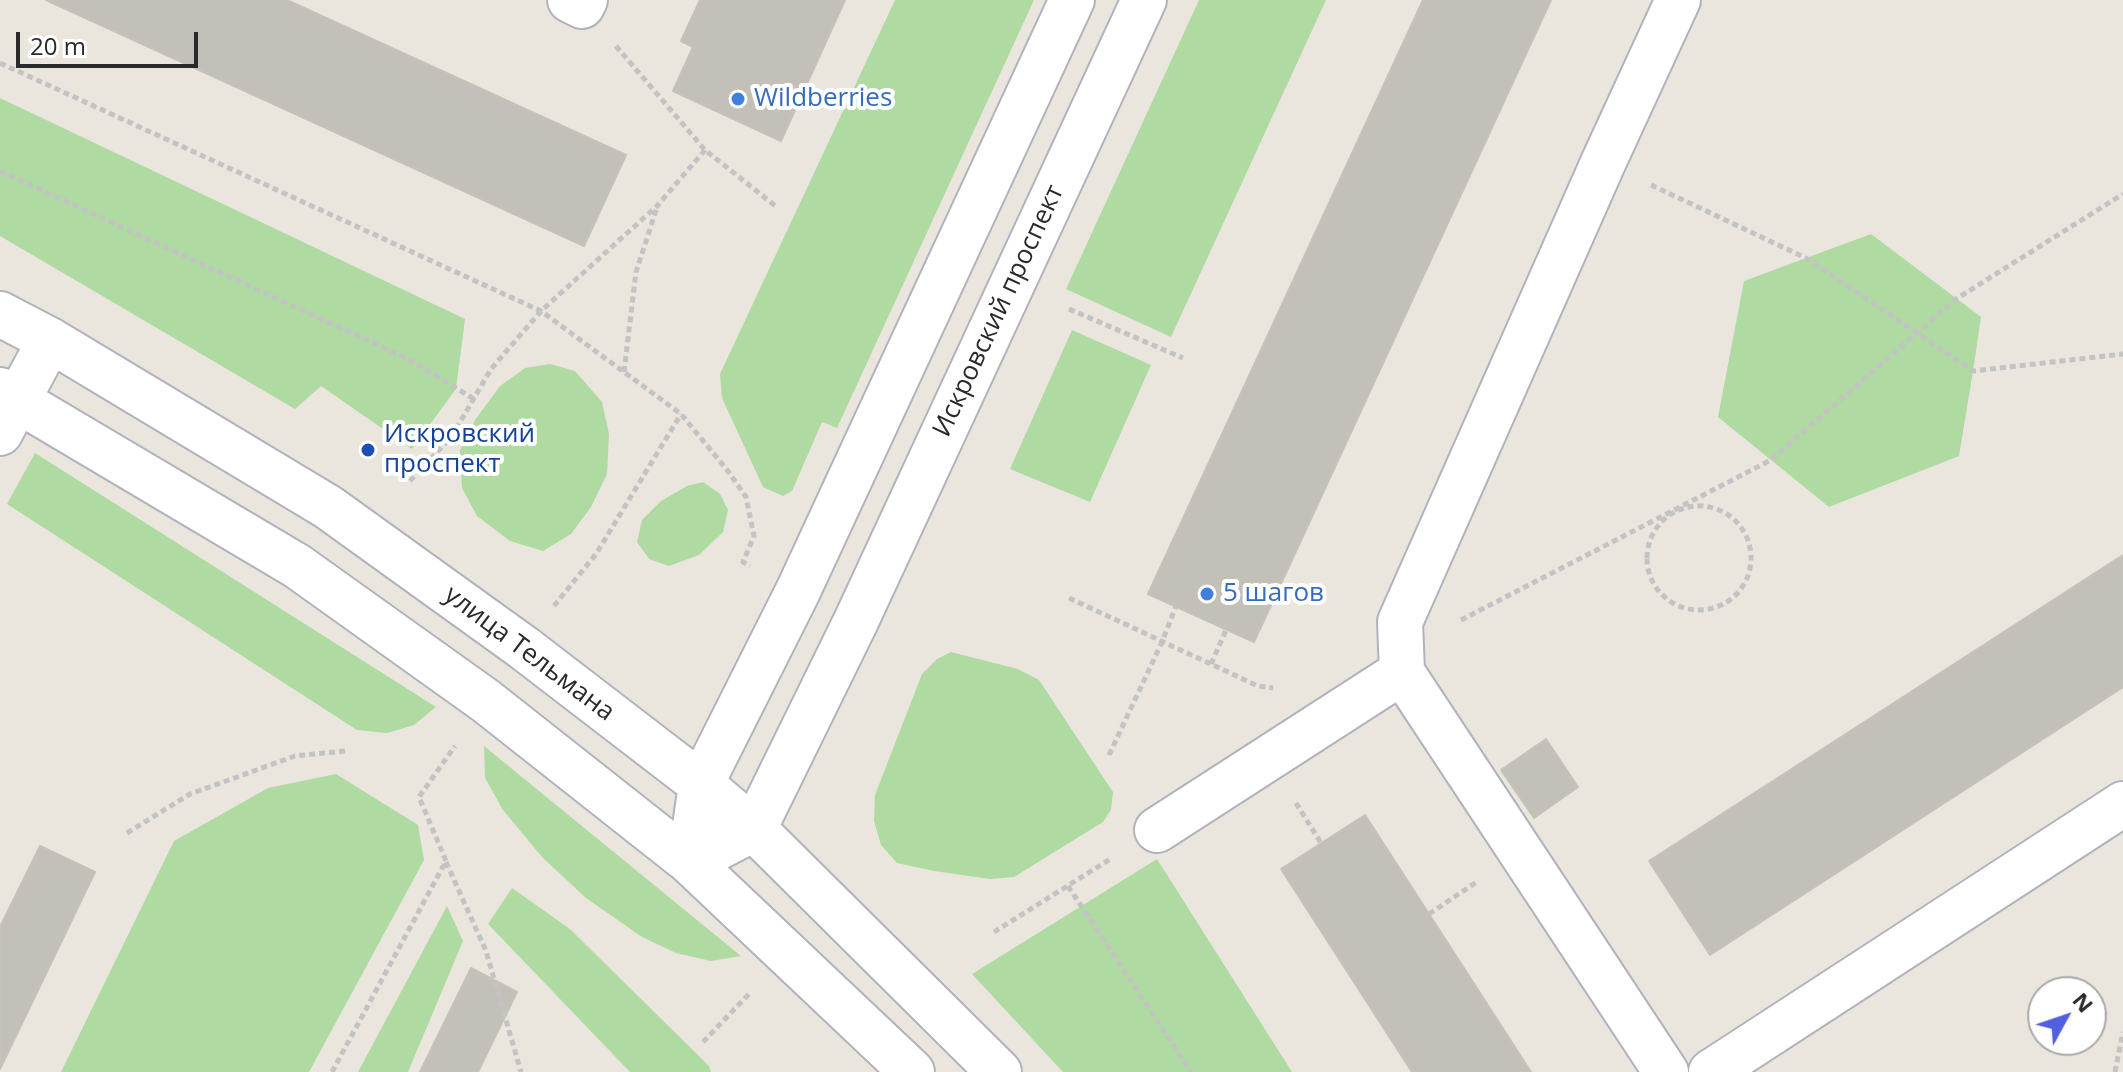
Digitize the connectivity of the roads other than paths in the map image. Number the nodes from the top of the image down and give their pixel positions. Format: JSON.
{"nodes":[{"id":1,"x":1072,"y":0,"type":"edge"},
{"id":2,"x":1144,"y":0,"type":"edge"},
{"id":3,"x":1678,"y":0,"type":"edge"},
{"id":4,"x":0,"y":314,"type":"edge"},
{"id":5,"x":50,"y":340,"type":"junction"},
{"id":6,"x":6,"y":407,"type":"edge"},
{"id":7,"x":1402,"y":672,"type":"junction"},
{"id":8,"x":701,"y":784,"type":"junction"},
{"id":9,"x":2123,"y":804,"type":"edge"},
{"id":10,"x":754,"y":829,"type":"junction"},
{"id":11,"x":1157,"y":830,"type":"road end"},
{"id":12,"x":690,"y":862,"type":"junction"},
{"id":13,"x":912,"y":1072,"type":"edge"},
{"id":14,"x":999,"y":1072,"type":"edge"},
{"id":15,"x":1666,"y":1072,"type":"edge"},
{"id":16,"x":1711,"y":1072,"type":"edge"}],
"edges":[{"from":1,"to":8,"type":"street"},
{"from":2,"to":10,"type":"street","name":"Искровский проспект"},
{"from":3,"to":7,"type":"street"},
{"from":4,"to":5,"type":"street","name":"улица Тельмана"},
{"from":5,"to":6,"type":"street"},
{"from":5,"to":8,"type":"street","name":"улица Тельмана"},
{"from":6,"to":12,"type":"street"},
{"from":7,"to":11,"type":"street"},
{"from":7,"to":15,"type":"street"},
{"from":8,"to":10,"type":"street","name":"улица Тельмана"},
{"from":8,"to":12,"type":"street"},
{"from":9,"to":16,"type":"street"},
{"from":10,"to":12,"type":"street"},
{"from":10,"to":14,"type":"street","name":"улица Тельмана"},
{"from":12,"to":13,"type":"street"}]}
